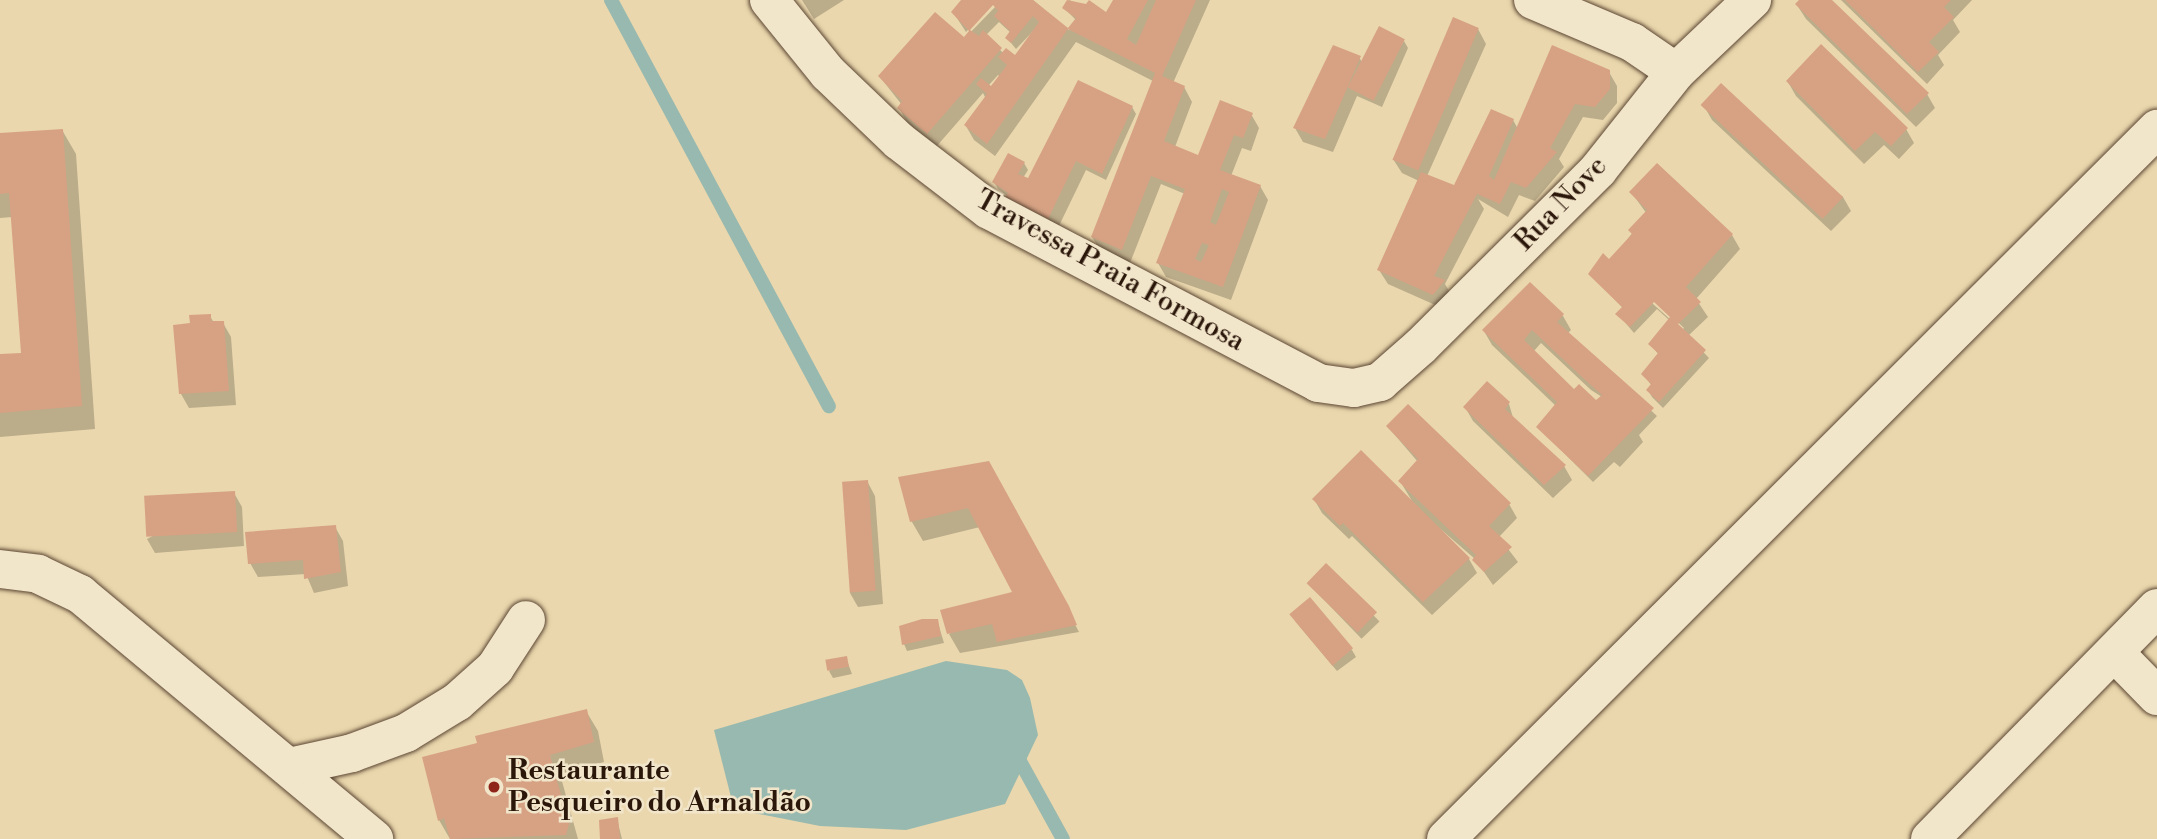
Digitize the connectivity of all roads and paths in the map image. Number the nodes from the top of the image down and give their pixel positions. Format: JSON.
{"nodes":[{"id":1,"x":769,"y":0,"type":"edge"},
{"id":2,"x":1533,"y":0,"type":"edge"},
{"id":3,"x":1752,"y":0,"type":"edge"},
{"id":4,"x":1676,"y":72,"type":"junction"},
{"id":5,"x":2157,"y":130,"type":"edge"},
{"id":6,"x":1354,"y":388,"type":"joint"},
{"id":7,"x":0,"y":569,"type":"edge"},
{"id":8,"x":2157,"y":608,"type":"edge"},
{"id":9,"x":526,"y":620,"type":"dead end"},
{"id":10,"x":2115,"y":653,"type":"junction"},
{"id":11,"x":2157,"y":696,"type":"edge"},
{"id":12,"x":289,"y":767,"type":"junction"},
{"id":13,"x":374,"y":839,"type":"edge"},
{"id":14,"x":1446,"y":839,"type":"edge"},
{"id":15,"x":1930,"y":839,"type":"edge"}],
"edges":[{"from":1,"to":6,"type":"street","name":"Travessa Praia Formosa"},
{"from":2,"to":4,"type":"street"},
{"from":3,"to":4,"type":"street","name":"Rua Nove"},
{"from":4,"to":6,"type":"street","name":"Rua Nove"},
{"from":5,"to":14,"type":"street"},
{"from":7,"to":12,"type":"street"},
{"from":8,"to":10,"type":"street"},
{"from":9,"to":12,"type":"street"},
{"from":10,"to":11,"type":"street"},
{"from":10,"to":15,"type":"street"},
{"from":12,"to":13,"type":"street"}]}
